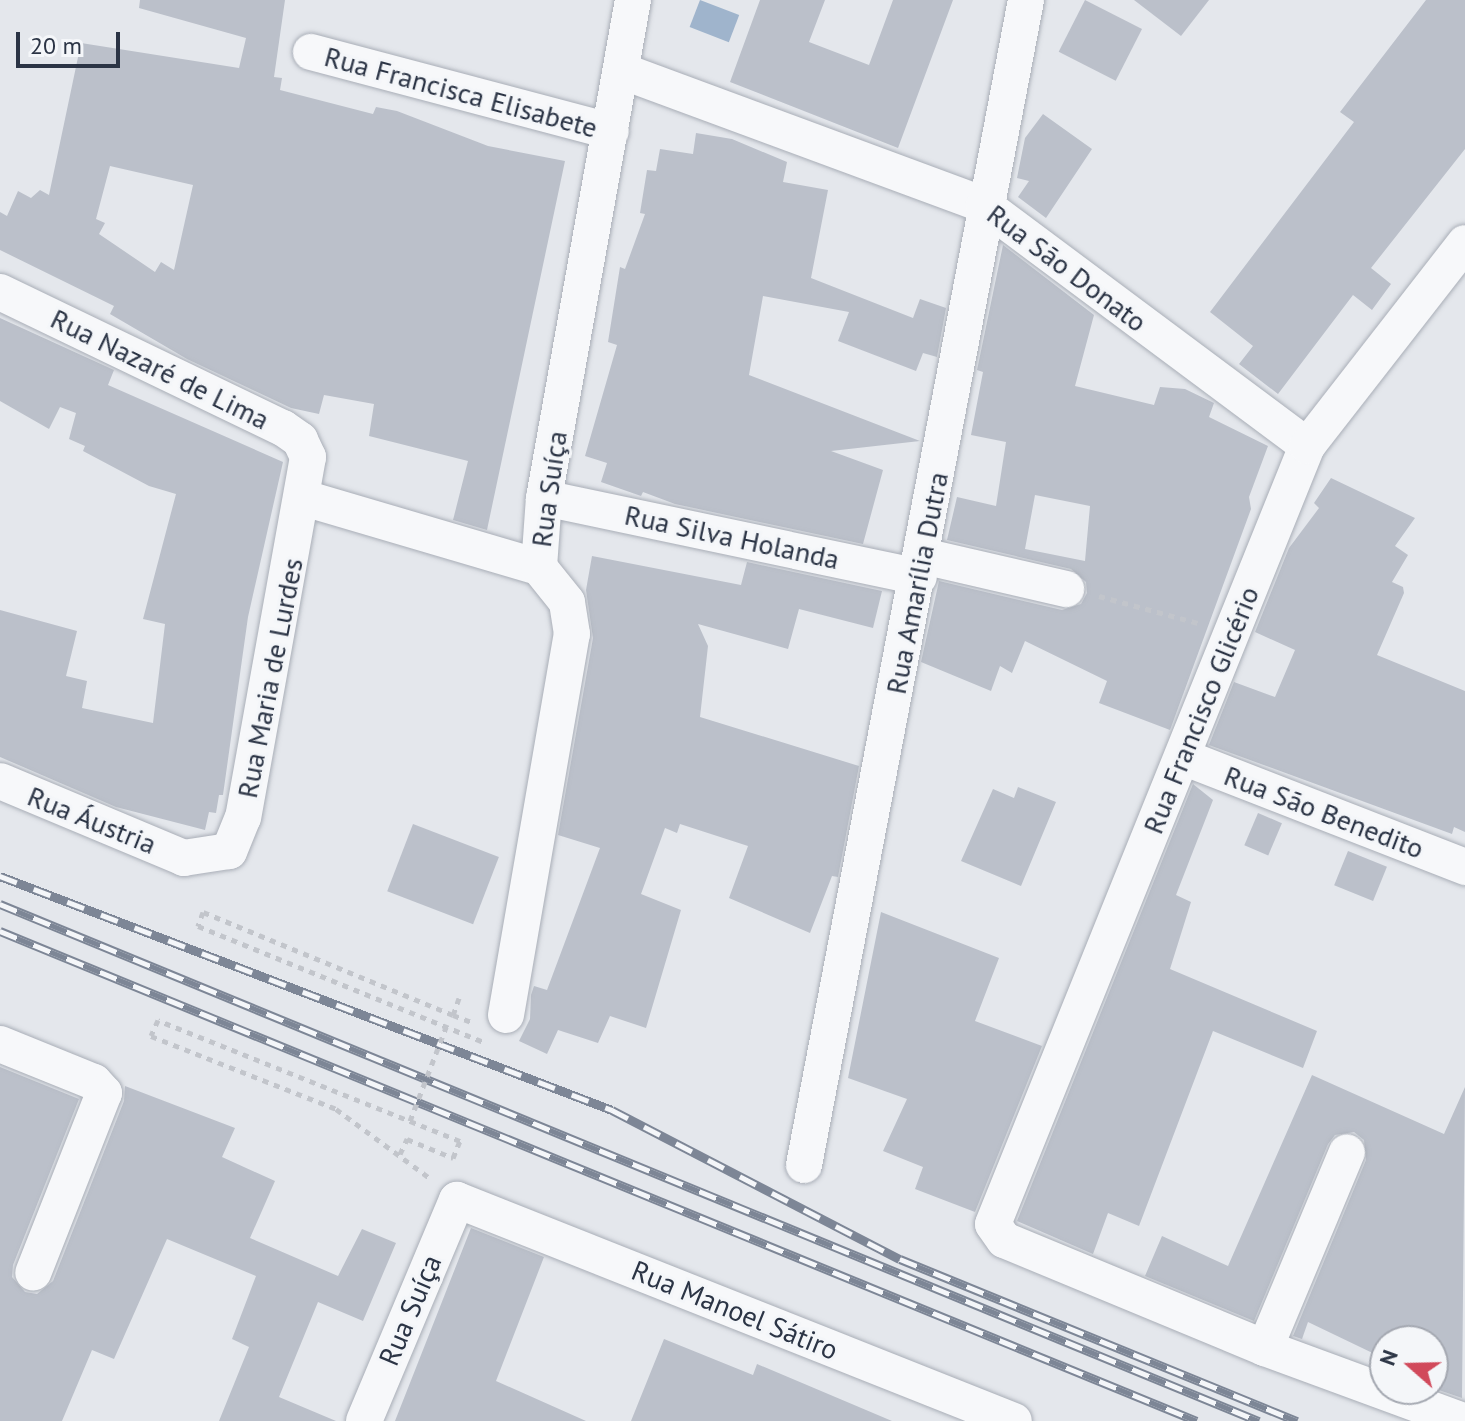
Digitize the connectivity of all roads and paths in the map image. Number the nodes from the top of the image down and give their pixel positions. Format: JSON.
{"nodes":[{"id":1,"x":1026,"y":0,"type":"edge"},
{"id":2,"x":630,"y":1,"type":"edge"},
{"id":3,"x":311,"y":52,"type":"dead end"},
{"id":4,"x":622,"y":71,"type":"junction"},
{"id":5,"x":611,"y":131,"type":"junction"},
{"id":6,"x":984,"y":205,"type":"junction"},
{"id":7,"x":1465,"y":243,"type":"edge"},
{"id":8,"x":0,"y":292,"type":"edge"},
{"id":9,"x":1307,"y":446,"type":"junction"},
{"id":10,"x":308,"y":457,"type":"joint"},
{"id":11,"x":304,"y":498,"type":"junction"},
{"id":12,"x":544,"y":498,"type":"junction"},
{"id":13,"x":921,"y":566,"type":"junction"},
{"id":14,"x":539,"y":567,"type":"junction"},
{"id":15,"x":1066,"y":589,"type":"joint"},
{"id":16,"x":1233,"y":633,"type":"junction"},
{"id":17,"x":1183,"y":757,"type":"junction"},
{"id":18,"x":0,"y":781,"type":"edge"},
{"id":19,"x":184,"y":858,"type":"joint"},
{"id":20,"x":1465,"y":867,"type":"edge"},
{"id":21,"x":459,"y":998,"type":"dead end"},
{"id":22,"x":506,"y":1015,"type":"dead end"},
{"id":23,"x":0,"y":1044,"type":"edge"},
{"id":24,"x":410,"y":1121,"type":"junction"},
{"id":25,"x":1347,"y":1152,"type":"dead end"},
{"id":26,"x":400,"y":1154,"type":"junction"},
{"id":27,"x":804,"y":1165,"type":"dead end"},
{"id":28,"x":457,"y":1200,"type":"junction"},
{"id":29,"x":33,"y":1273,"type":"dead end"},
{"id":30,"x":1265,"y":1348,"type":"junction"},
{"id":31,"x":937,"y":1406,"type":"edge"},
{"id":32,"x":364,"y":1421,"type":"edge"},
{"id":33,"x":1014,"y":1421,"type":"edge"},
{"id":34,"x":1463,"y":1421,"type":"edge"}],
"edges":[{"from":1,"to":6,"type":"street","name":"Rua Amarília Dutra"},
{"from":2,"to":4,"type":"street","name":"Rua Suíça"},
{"from":3,"to":5,"type":"street","name":"Rua Francisca Elisabete"},
{"from":4,"to":5,"type":"street","name":"Rua Suíça"},
{"from":4,"to":6,"type":"street","name":"Rua São Donato"},
{"from":5,"to":12,"type":"street","name":"Rua Suíça"},
{"from":6,"to":9,"type":"street","name":"Rua São Donato"},
{"from":6,"to":13,"type":"street","name":"Rua Amarília Dutra"},
{"from":7,"to":9,"type":"street","name":"Rua Francisco Glicério"},
{"from":8,"to":10,"type":"street","name":"Rua Nazaré de Lima"},
{"from":9,"to":16,"type":"street","name":"Rua Francisco Glicério"},
{"from":10,"to":11,"type":"street","name":"Rua Maria de Lurdes"},
{"from":11,"to":14,"type":"street"},
{"from":11,"to":19,"type":"street","name":"Rua Maria de Lurdes"},
{"from":12,"to":13,"type":"street","name":"Rua Silva Holanda"},
{"from":12,"to":14,"type":"street","name":"Rua Suíça"},
{"from":13,"to":15,"type":"street","name":"Rua Silva Holanda"},
{"from":13,"to":27,"type":"street","name":"Rua Amarília Dutra"},
{"from":14,"to":22,"type":"street","name":"Rua Suíça"},
{"from":15,"to":16,"type":"path"},
{"from":16,"to":17,"type":"street","name":"Rua Francisco Glicério"},
{"from":17,"to":20,"type":"street","name":"Rua São Benedito"},
{"from":17,"to":30,"type":"street","name":"Rua Francisco Glicério"},
{"from":18,"to":19,"type":"street","name":"Rua Áustria"},
{"from":21,"to":24,"type":"path","bridge":true},
{"from":23,"to":29,"type":"street"},
{"from":24,"to":26,"type":"path"},
{"from":24,"to":26,"type":"path"},
{"from":25,"to":30,"type":"street"},
{"from":26,"to":28,"type":"path"},
{"from":28,"to":31,"type":"street","name":"Rua Manoel Sátiro"},
{"from":28,"to":32,"type":"street","name":"Rua Suíça"},
{"from":30,"to":34,"type":"street"},
{"from":31,"to":33,"type":"street","name":"Rua Manoel Sátiro"}]}
